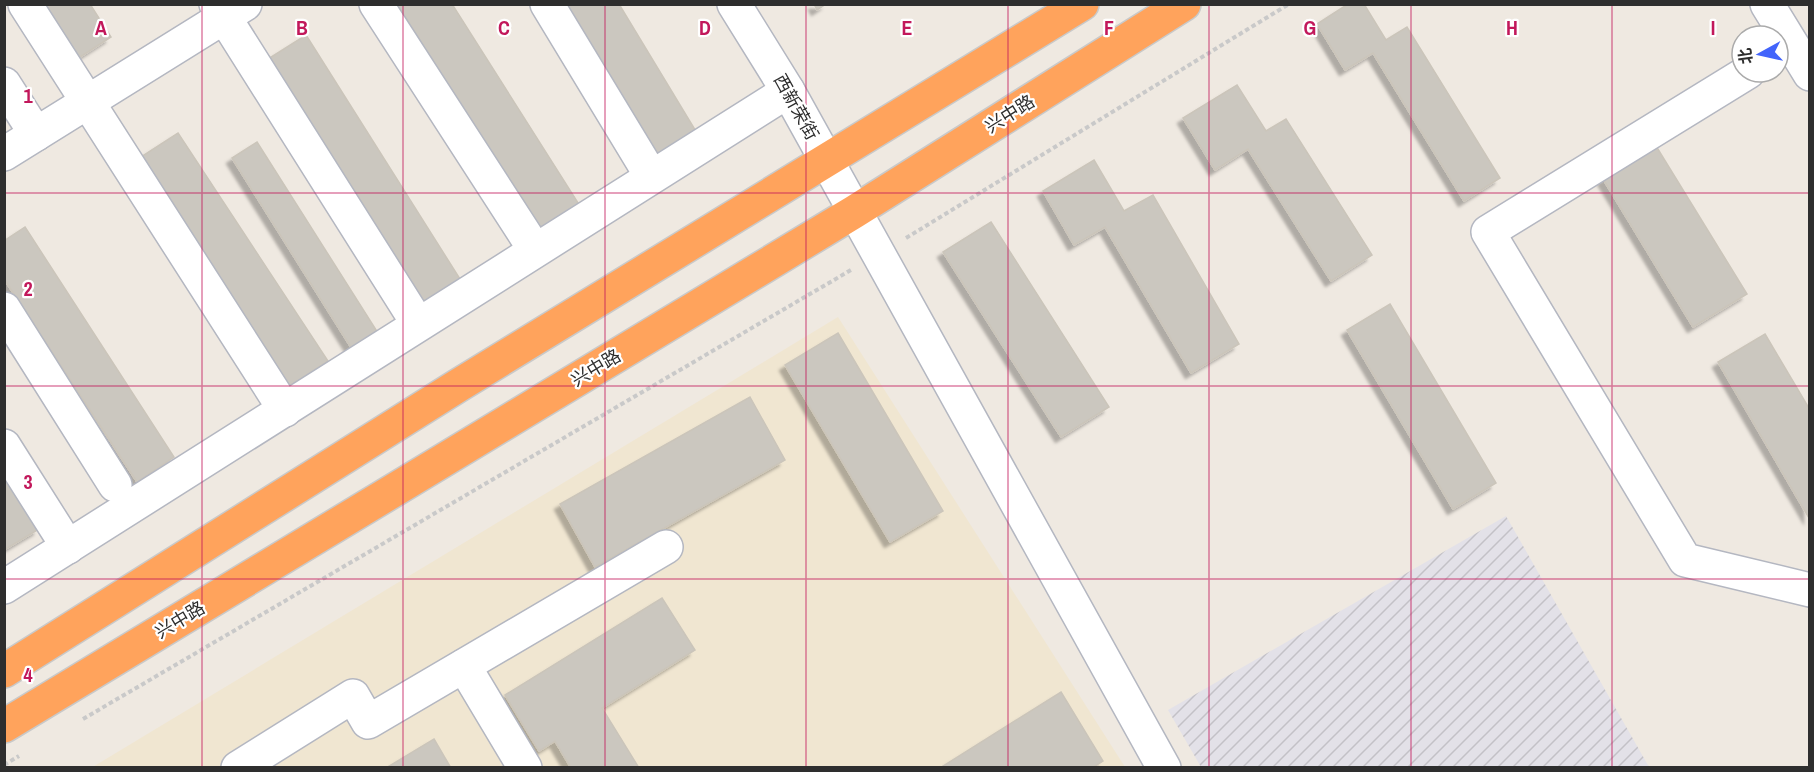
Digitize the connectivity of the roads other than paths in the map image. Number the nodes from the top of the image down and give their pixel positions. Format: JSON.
{"nodes":[{"id":1,"x":25,"y":4,"type":"edge"},
{"id":2,"x":376,"y":4,"type":"edge"},
{"id":3,"x":547,"y":4,"type":"edge"},
{"id":4,"x":735,"y":4,"type":"edge"},
{"id":5,"x":1082,"y":4,"type":"edge"},
{"id":6,"x":1184,"y":4,"type":"edge"},
{"id":7,"x":1767,"y":4,"type":"edge"},
{"id":8,"x":229,"y":9,"type":"edge"},
{"id":9,"x":1775,"y":24,"type":"edge"},
{"id":10,"x":1790,"y":54,"type":"edge"},
{"id":11,"x":1809,"y":74,"type":"edge"},
{"id":12,"x":1730,"y":83,"type":"edge"},
{"id":13,"x":4,"y":84,"type":"edge"},
{"id":14,"x":788,"y":92,"type":"junction"},
{"id":15,"x":88,"y":102,"type":"junction"},
{"id":16,"x":36,"y":135,"type":"junction"},
{"id":17,"x":4,"y":154,"type":"edge"},
{"id":18,"x":825,"y":160,"type":"junction"},
{"id":19,"x":644,"y":164,"type":"dead end"},
{"id":20,"x":854,"y":212,"type":"junction"},
{"id":21,"x":528,"y":239,"type":"dead end"},
{"id":22,"x":4,"y":309,"type":"edge"},
{"id":23,"x":415,"y":319,"type":"dead end"},
{"id":24,"x":285,"y":410,"type":"dead end"},
{"id":25,"x":4,"y":446,"type":"edge"},
{"id":26,"x":115,"y":485,"type":"dead end"},
{"id":27,"x":68,"y":547,"type":"junction"},
{"id":28,"x":666,"y":547,"type":"dead end"},
{"id":29,"x":4,"y":587,"type":"edge"},
{"id":30,"x":1809,"y":590,"type":"edge"},
{"id":31,"x":464,"y":666,"type":"junction"},
{"id":32,"x":4,"y":671,"type":"edge"},
{"id":33,"x":4,"y":726,"type":"edge"},
{"id":34,"x":238,"y":768,"type":"edge"},
{"id":35,"x":525,"y":768,"type":"edge"},
{"id":36,"x":1164,"y":768,"type":"edge"}],
"edges":[{"from":1,"to":15,"type":"street"},
{"from":2,"to":21,"type":"street"},
{"from":3,"to":19,"type":"street"},
{"from":4,"to":14,"type":"street","name":"西新荣街"},
{"from":5,"to":18,"type":"highway"},
{"from":6,"to":20,"type":"highway","name":"兴中路"},
{"from":7,"to":9,"type":"street"},
{"from":8,"to":15,"type":"street"},
{"from":8,"to":23,"type":"street"},
{"from":10,"to":11,"type":"street"},
{"from":12,"to":30,"type":"street"},
{"from":13,"to":16,"type":"street"},
{"from":14,"to":18,"type":"street","name":"西新荣街"},
{"from":14,"to":27,"type":"street"},
{"from":15,"to":16,"type":"street"},
{"from":15,"to":24,"type":"street"},
{"from":16,"to":17,"type":"street"},
{"from":18,"to":20,"type":"street","name":"西新荣街"},
{"from":18,"to":32,"type":"highway"},
{"from":20,"to":33,"type":"highway","name":"兴中路"},
{"from":20,"to":36,"type":"street","name":"西新荣街"},
{"from":22,"to":26,"type":"street"},
{"from":25,"to":27,"type":"street"},
{"from":27,"to":29,"type":"street"},
{"from":28,"to":31,"type":"street"},
{"from":31,"to":34,"type":"street"},
{"from":31,"to":35,"type":"street"}]}
